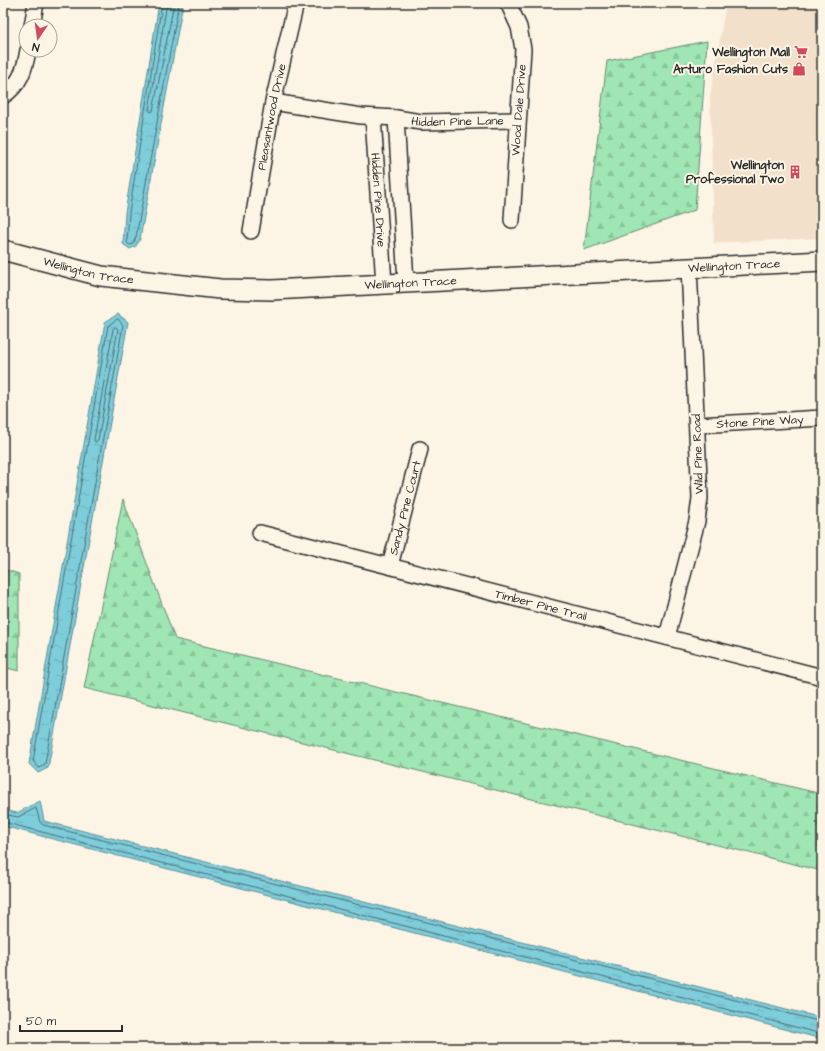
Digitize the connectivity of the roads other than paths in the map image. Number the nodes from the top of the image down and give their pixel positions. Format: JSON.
{"nodes":[{"id":1,"x":36,"y":3,"type":"edge"},
{"id":2,"x":296,"y":3,"type":"edge"},
{"id":3,"x":510,"y":4,"type":"edge"},
{"id":4,"x":33,"y":18,"type":"edge"},
{"id":5,"x":26,"y":58,"type":"edge"},
{"id":6,"x":3,"y":96,"type":"edge"},
{"id":7,"x":273,"y":102,"type":"junction"},
{"id":8,"x":373,"y":117,"type":"junction"},
{"id":9,"x":396,"y":118,"type":"junction"},
{"id":10,"x":518,"y":120,"type":"junction"},
{"id":11,"x":512,"y":220,"type":"dead end"},
{"id":12,"x":251,"y":231,"type":"dead end"},
{"id":13,"x":3,"y":250,"type":"edge"},
{"id":14,"x":822,"y":261,"type":"edge"},
{"id":15,"x":689,"y":268,"type":"junction"},
{"id":16,"x":406,"y":282,"type":"junction"},
{"id":17,"x":384,"y":284,"type":"junction"},
{"id":18,"x":822,"y":418,"type":"edge"},
{"id":19,"x":697,"y":425,"type":"junction"},
{"id":20,"x":420,"y":449,"type":"dead end"},
{"id":21,"x":260,"y":533,"type":"dead end"},
{"id":22,"x":390,"y":566,"type":"junction"},
{"id":23,"x":667,"y":637,"type":"junction"},
{"id":24,"x":822,"y":676,"type":"edge"}],
"edges":[{"from":1,"to":4,"type":"street"},
{"from":2,"to":7,"type":"street","name":"Pleasantwood Drive"},
{"from":3,"to":10,"type":"street","name":"Wood Dale Drive"},
{"from":5,"to":6,"type":"street"},
{"from":7,"to":8,"type":"street","name":"Hidden Pine Lane"},
{"from":7,"to":12,"type":"street","name":"Pleasantwood Drive"},
{"from":8,"to":9,"type":"street","name":"Hidden Pine Lane"},
{"from":8,"to":17,"type":"street","name":"Hidden Pine Drive"},
{"from":9,"to":10,"type":"street","name":"Hidden Pine Lane"},
{"from":9,"to":16,"type":"street","name":"Hidden Pine Drive"},
{"from":10,"to":11,"type":"street","name":"Wood Dale Drive"},
{"from":13,"to":17,"type":"street","name":"Wellington Trace"},
{"from":14,"to":15,"type":"street","name":"Wellington Trace"},
{"from":15,"to":16,"type":"street","name":"Wellington Trace"},
{"from":15,"to":19,"type":"street","name":"Wild Pine Road"},
{"from":16,"to":17,"type":"street","name":"Wellington Trace"},
{"from":18,"to":19,"type":"street","name":"Stone Pine Way"},
{"from":19,"to":23,"type":"street","name":"Wild Pine Road"},
{"from":20,"to":22,"type":"street","name":"Sandy Pine Court"},
{"from":21,"to":22,"type":"street","name":"Timber Pine Trail"},
{"from":22,"to":23,"type":"street","name":"Timber Pine Trail"},
{"from":23,"to":24,"type":"street","name":"Timber Pine Trail"}]}
